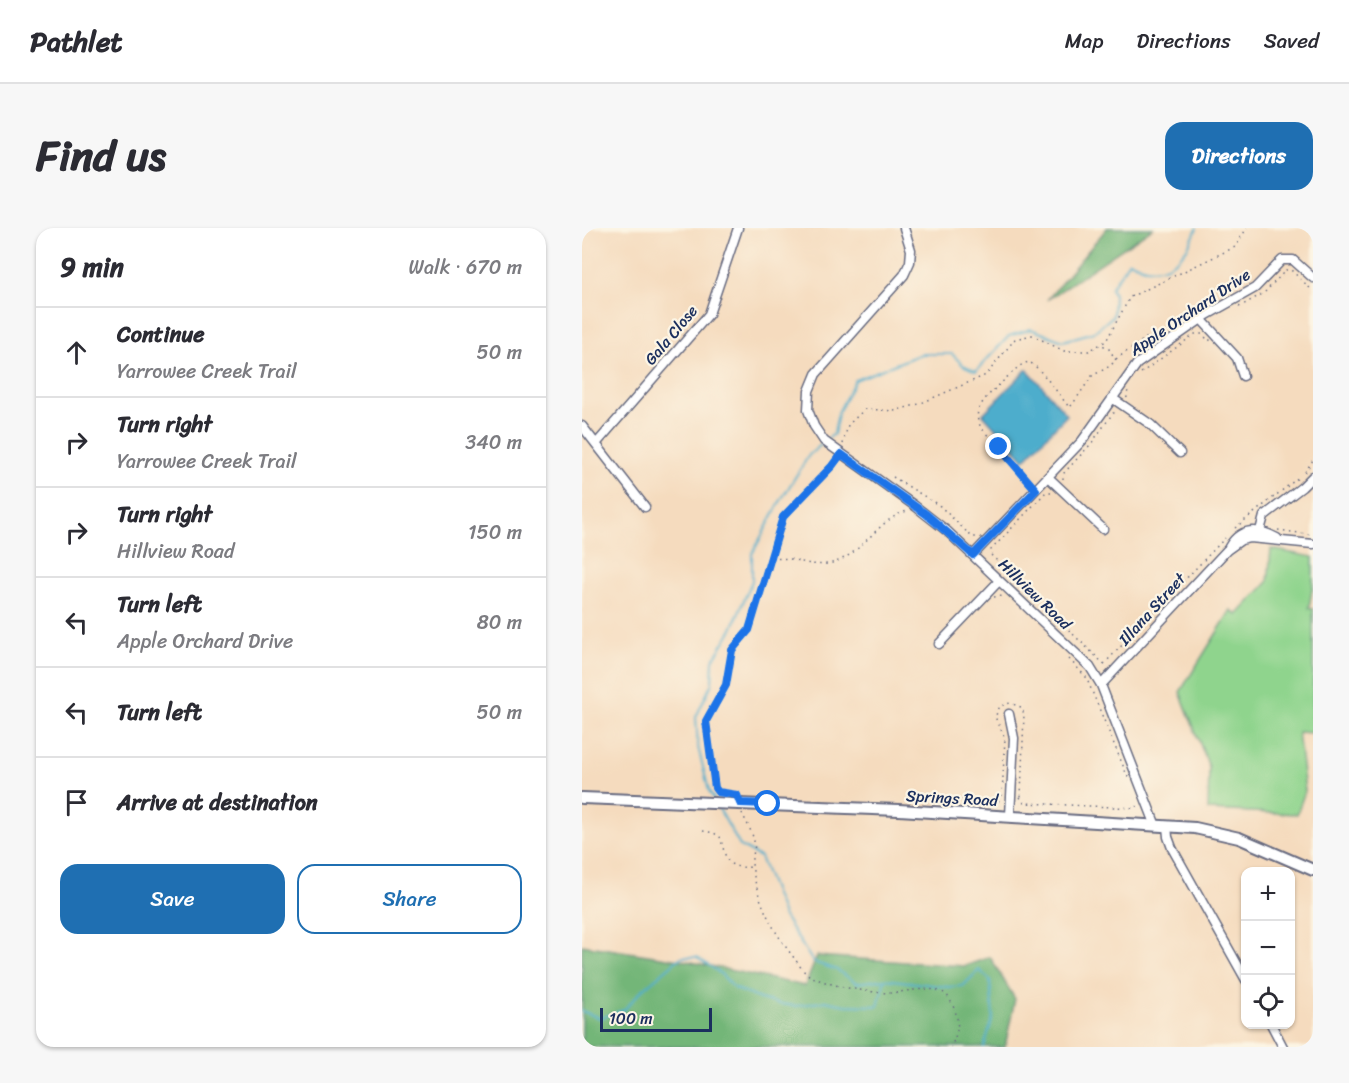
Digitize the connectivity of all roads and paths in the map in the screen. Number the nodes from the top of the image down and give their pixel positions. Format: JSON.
{"nodes":[{"id":1,"x":738,"y":228,"type":"edge"},
{"id":2,"x":904,"y":228,"type":"edge"},
{"id":3,"x":1247,"y":228,"type":"edge"},
{"id":4,"x":1313,"y":278,"type":"edge"},
{"id":5,"x":1313,"y":291,"type":"edge"},
{"id":6,"x":1233,"y":310,"type":"dead end"},
{"id":7,"x":1201,"y":319,"type":"junction"},
{"id":8,"x":1214,"y":335,"type":"junction"},
{"id":9,"x":1161,"y":341,"type":"dead end"},
{"id":10,"x":1101,"y":344,"type":"junction"},
{"id":11,"x":1116,"y":360,"type":"junction"},
{"id":12,"x":1140,"y":374,"type":"dead end"},
{"id":13,"x":1243,"y":376,"type":"dead end"},
{"id":14,"x":1131,"y":387,"type":"dead end"},
{"id":15,"x":1112,"y":398,"type":"junction"},
{"id":16,"x":1128,"y":409,"type":"junction"},
{"id":17,"x":582,"y":426,"type":"edge"},
{"id":18,"x":596,"y":444,"type":"junction"},
{"id":19,"x":839,"y":452,"type":"junction"},
{"id":20,"x":1180,"y":453,"type":"dead end"},
{"id":21,"x":1313,"y":476,"type":"edge"},
{"id":22,"x":893,"y":477,"type":"dead end"},
{"id":23,"x":1048,"y":477,"type":"junction"},
{"id":24,"x":1060,"y":489,"type":"junction"},
{"id":25,"x":1036,"y":490,"type":"junction"},
{"id":26,"x":645,"y":507,"type":"dead end"},
{"id":27,"x":911,"y":513,"type":"dead end"},
{"id":28,"x":1248,"y":517,"type":"dead end"},
{"id":29,"x":1262,"y":521,"type":"junction"},
{"id":30,"x":1103,"y":529,"type":"dead end"},
{"id":31,"x":1273,"y":529,"type":"dead end"},
{"id":32,"x":1259,"y":535,"type":"junction"},
{"id":33,"x":1313,"y":535,"type":"edge"},
{"id":34,"x":986,"y":541,"type":"junction"},
{"id":35,"x":1313,"y":544,"type":"edge"},
{"id":36,"x":973,"y":555,"type":"junction"},
{"id":37,"x":771,"y":558,"type":"junction"},
{"id":38,"x":999,"y":581,"type":"junction"},
{"id":39,"x":989,"y":592,"type":"junction"},
{"id":40,"x":1003,"y":596,"type":"dead end"},
{"id":41,"x":939,"y":644,"type":"dead end"},
{"id":42,"x":1070,"y":659,"type":"dead end"},
{"id":43,"x":1113,"y":673,"type":"junction"},
{"id":44,"x":1101,"y":686,"type":"junction"},
{"id":45,"x":1009,"y":714,"type":"dead end"},
{"id":46,"x":1129,"y":781,"type":"dead end"},
{"id":47,"x":1007,"y":797,"type":"dead end"},
{"id":48,"x":1016,"y":797,"type":"dead end"},
{"id":49,"x":582,"y":798,"type":"edge"},
{"id":50,"x":962,"y":800,"type":"dead end"},
{"id":51,"x":1138,"y":802,"type":"dead end"},
{"id":52,"x":740,"y":803,"type":"junction"},
{"id":53,"x":1010,"y":816,"type":"junction"},
{"id":54,"x":1161,"y":826,"type":"junction"},
{"id":55,"x":703,"y":831,"type":"dead end"},
{"id":56,"x":752,"y":867,"type":"junction"},
{"id":57,"x":1313,"y":870,"type":"edge"},
{"id":58,"x":1242,"y":975,"type":"edge"},
{"id":59,"x":1274,"y":1029,"type":"edge"},
{"id":60,"x":951,"y":1047,"type":"edge"},
{"id":61,"x":1283,"y":1047,"type":"edge"}],
"edges":[{"from":1,"to":18,"type":"street","name":"Gala Close"},
{"from":2,"to":19,"type":"street","name":"Hillview Road"},
{"from":3,"to":10,"type":"path"},
{"from":4,"to":7,"type":"street","name":"Apple Orchard Drive"},
{"from":5,"to":6,"type":"path"},
{"from":7,"to":8,"type":"street"},
{"from":7,"to":15,"type":"street","name":"Apple Orchard Drive"},
{"from":8,"to":12,"type":"path"},
{"from":8,"to":13,"type":"street"},
{"from":9,"to":11,"type":"path"},
{"from":10,"to":11,"type":"path"},
{"from":10,"to":19,"type":"path"},
{"from":11,"to":25,"type":"path"},
{"from":14,"to":16,"type":"path"},
{"from":15,"to":16,"type":"street"},
{"from":15,"to":23,"type":"street","name":"Apple Orchard Drive"},
{"from":16,"to":20,"type":"street"},
{"from":16,"to":24,"type":"path"},
{"from":17,"to":18,"type":"street"},
{"from":18,"to":26,"type":"street"},
{"from":19,"to":36,"type":"street","name":"Hillview Road"},
{"from":19,"to":37,"type":"path"},
{"from":21,"to":29,"type":"street"},
{"from":22,"to":34,"type":"path"},
{"from":23,"to":24,"type":"street"},
{"from":23,"to":25,"type":"street","name":"Apple Orchard Drive"},
{"from":24,"to":30,"type":"street"},
{"from":24,"to":43,"type":"path"},
{"from":25,"to":34,"type":"street","name":"Apple Orchard Drive"},
{"from":27,"to":37,"type":"path"},
{"from":28,"to":29,"type":"path"},
{"from":29,"to":32,"type":"street"},
{"from":31,"to":33,"type":"path"},
{"from":32,"to":35,"type":"street","name":"Illana Street"},
{"from":32,"to":43,"type":"street","name":"Illana Street"},
{"from":34,"to":36,"type":"street","name":"Apple Orchard Drive"},
{"from":36,"to":38,"type":"street","name":"Hillview Road"},
{"from":37,"to":52,"type":"path"},
{"from":38,"to":39,"type":"street"},
{"from":38,"to":44,"type":"street","name":"Hillview Road"},
{"from":39,"to":40,"type":"path"},
{"from":39,"to":41,"type":"street"},
{"from":42,"to":46,"type":"path"},
{"from":43,"to":44,"type":"street","name":"Illana Street"},
{"from":44,"to":54,"type":"street","name":"Hillview Road"},
{"from":45,"to":53,"type":"street"},
{"from":47,"to":50,"type":"path"},
{"from":48,"to":51,"type":"path"},
{"from":49,"to":52,"type":"street","name":"Springs Road"},
{"from":52,"to":53,"type":"street","name":"Springs Road"},
{"from":52,"to":56,"type":"path"},
{"from":53,"to":54,"type":"street","name":"Springs Road"},
{"from":54,"to":57,"type":"street","name":"Springs Road"},
{"from":54,"to":58,"type":"street","name":"Hillview Road"},
{"from":55,"to":56,"type":"path"},
{"from":56,"to":60,"type":"path"},
{"from":59,"to":61,"type":"street"}]}
